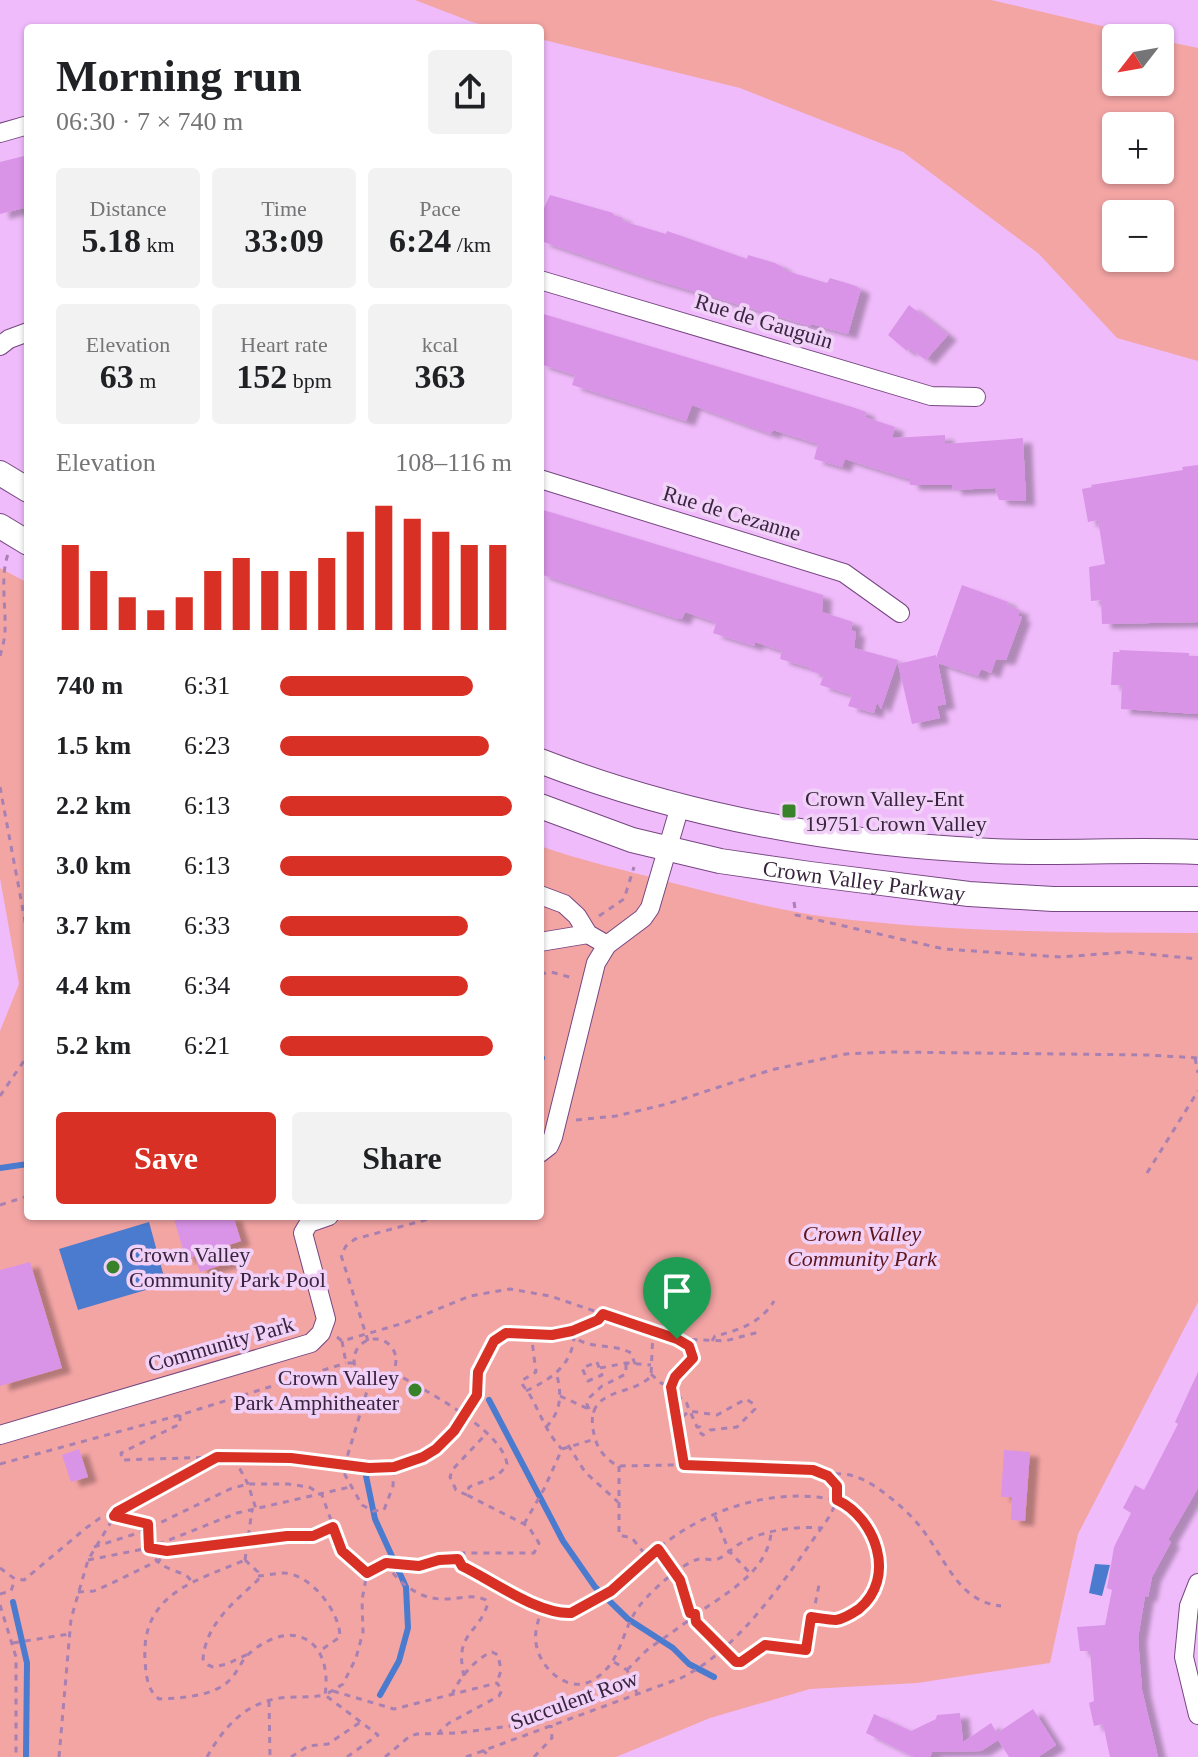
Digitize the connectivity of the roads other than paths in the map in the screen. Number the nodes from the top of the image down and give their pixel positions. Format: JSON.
{"nodes":[{"id":1,"x":24,"y":126,"type":"edge"},
{"id":2,"x":0,"y":133,"type":"edge"},
{"id":3,"x":544,"y":281,"type":"edge"},
{"id":4,"x":24,"y":333,"type":"edge"},
{"id":5,"x":0,"y":346,"type":"edge"},
{"id":6,"x":976,"y":397,"type":"dead end"},
{"id":7,"x":0,"y":473,"type":"edge"},
{"id":8,"x":544,"y":480,"type":"edge"},
{"id":9,"x":24,"y":488,"type":"edge"},
{"id":10,"x":900,"y":613,"type":"dead end"},
{"id":11,"x":544,"y":762,"type":"edge"},
{"id":12,"x":680,"y":806,"type":"junction"},
{"id":13,"x":544,"y":807,"type":"edge"},
{"id":14,"x":668,"y":848,"type":"junction"},
{"id":15,"x":1198,"y":852,"type":"edge"},
{"id":16,"x":544,"y":896,"type":"edge"},
{"id":17,"x":1198,"y":899,"type":"edge"},
{"id":18,"x":588,"y":934,"type":"junction"},
{"id":19,"x":544,"y":941,"type":"edge"},
{"id":20,"x":607,"y":945,"type":"junction"},
{"id":21,"x":544,"y":1150,"type":"edge"},
{"id":22,"x":318,"y":1220,"type":"edge"},
{"id":23,"x":0,"y":1435,"type":"edge"},
{"id":24,"x":1198,"y":1583,"type":"edge"},
{"id":25,"x":1198,"y":1715,"type":"edge"}],
"edges":[{"from":1,"to":2,"type":"street"},
{"from":3,"to":6,"type":"street","name":"Rue de Gauguin"},
{"from":4,"to":5,"type":"street"},
{"from":7,"to":9,"type":"main road"},
{"from":8,"to":10,"type":"street","name":"Rue de Cezanne"},
{"from":11,"to":12,"type":"main road","name":"Crown Valley Parkway"},
{"from":12,"to":14,"type":"street"},
{"from":12,"to":15,"type":"main road","name":"Crown Valley Parkway"},
{"from":13,"to":14,"type":"main road","name":"Crown Valley Parkway"},
{"from":14,"to":17,"type":"main road","name":"Crown Valley Parkway"},
{"from":14,"to":20,"type":"street"},
{"from":16,"to":18,"type":"street"},
{"from":18,"to":19,"type":"street"},
{"from":18,"to":20,"type":"street"},
{"from":20,"to":21,"type":"street"},
{"from":22,"to":23,"type":"street","name":"Community Park"},
{"from":24,"to":25,"type":"street"}]}
